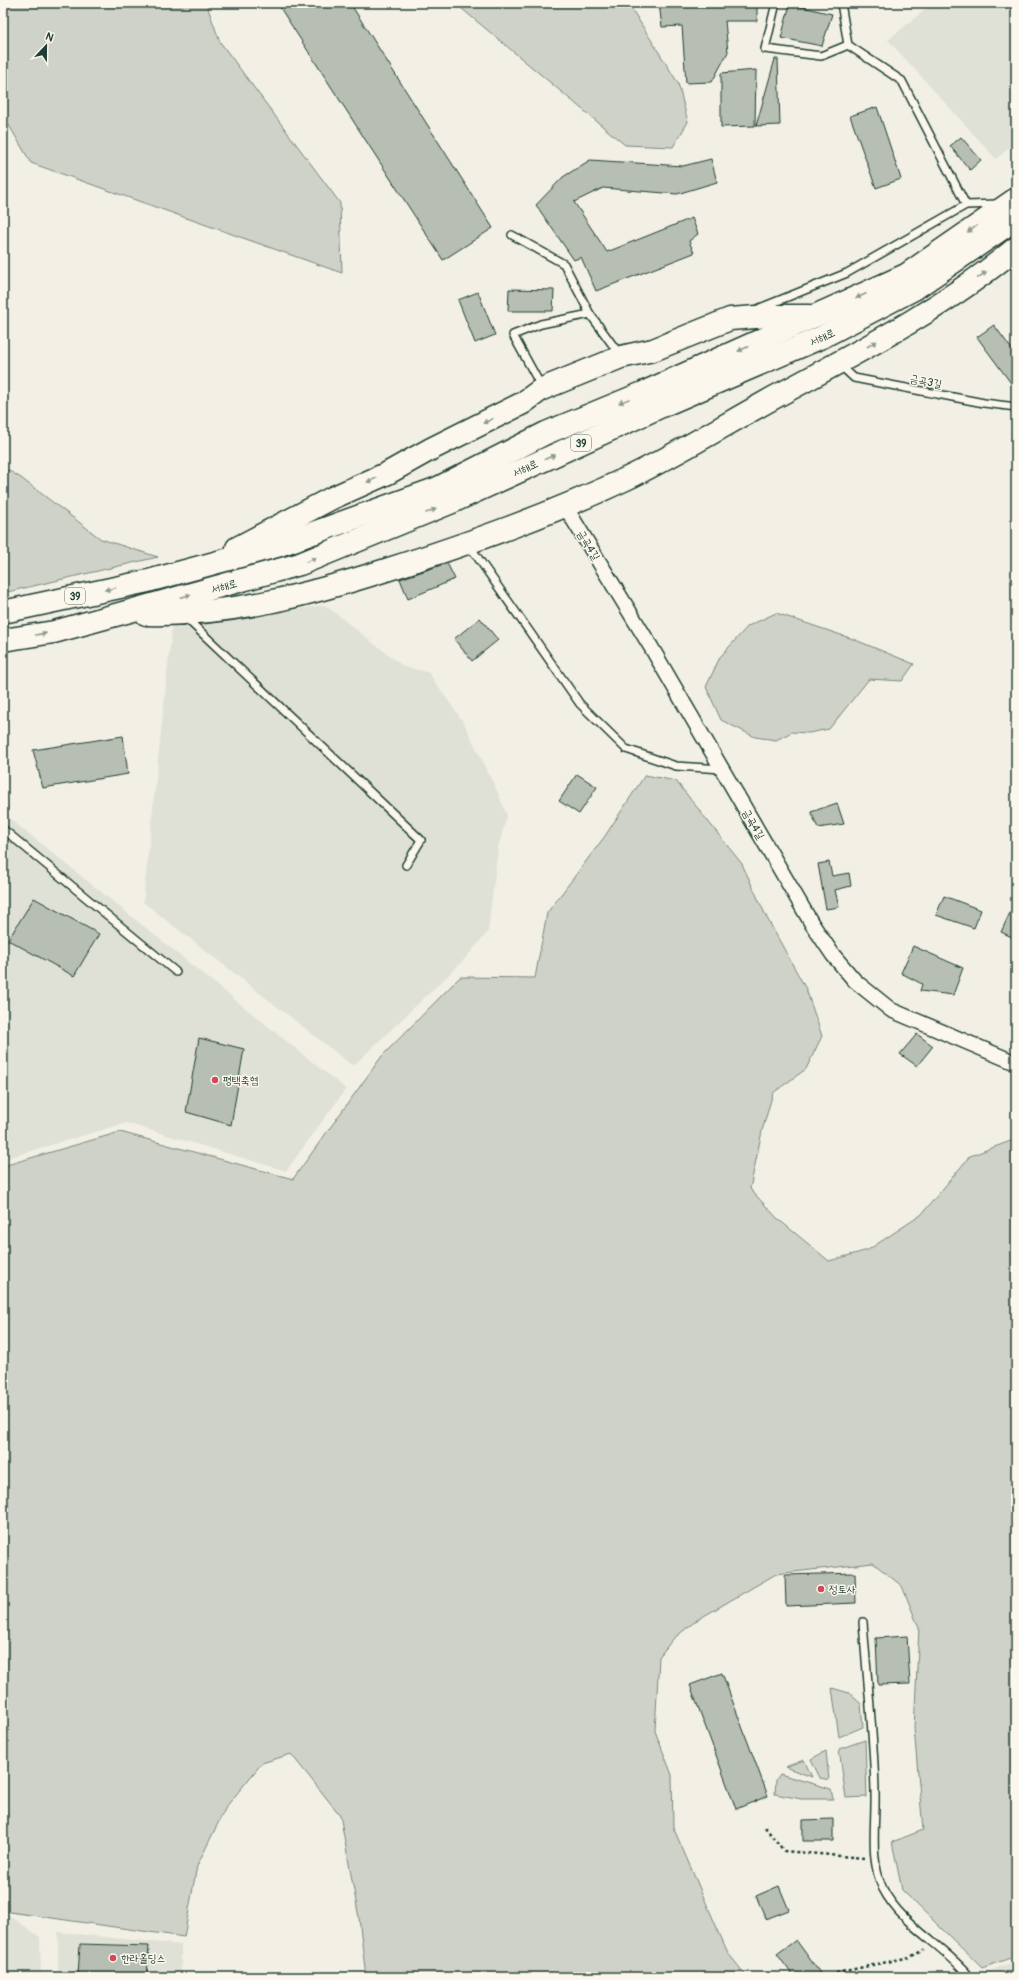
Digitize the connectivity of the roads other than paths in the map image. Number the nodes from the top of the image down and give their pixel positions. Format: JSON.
{"nodes":[{"id":1,"x":776,"y":3,"type":"edge"},
{"id":2,"x":842,"y":3,"type":"edge"},
{"id":3,"x":848,"y":45,"type":"junction"},
{"id":4,"x":966,"y":204,"type":"junction"},
{"id":5,"x":1014,"y":207,"type":"edge"},
{"id":6,"x":512,"y":235,"type":"dead end"},
{"id":7,"x":1016,"y":248,"type":"edge"},
{"id":8,"x":590,"y":314,"type":"junction"},
{"id":9,"x":815,"y":316,"type":"junction"},
{"id":10,"x":730,"y":319,"type":"junction"},
{"id":11,"x":621,"y":357,"type":"junction"},
{"id":12,"x":838,"y":363,"type":"junction"},
{"id":13,"x":542,"y":389,"type":"junction"},
{"id":14,"x":1016,"y":407,"type":"edge"},
{"id":15,"x":565,"y":506,"type":"junction"},
{"id":16,"x":468,"y":544,"type":"junction"},
{"id":17,"x":206,"y":565,"type":"junction"},
{"id":18,"x":3,"y":612,"type":"edge"},
{"id":19,"x":121,"y":613,"type":"junction"},
{"id":20,"x":182,"y":615,"type":"junction"},
{"id":21,"x":3,"y":640,"type":"edge"},
{"id":22,"x":722,"y":770,"type":"junction"},
{"id":23,"x":3,"y":829,"type":"edge"},
{"id":24,"x":406,"y":865,"type":"dead end"},
{"id":25,"x":176,"y":972,"type":"dead end"},
{"id":26,"x":1016,"y":1063,"type":"edge"},
{"id":27,"x":863,"y":1622,"type":"dead end"},
{"id":28,"x":970,"y":1977,"type":"edge"}],
"edges":[{"from":1,"to":3,"type":"lane"},
{"from":2,"to":3,"type":"lane"},
{"from":3,"to":4,"type":"lane"},
{"from":4,"to":5,"type":"lane"},
{"from":4,"to":10,"type":"lane"},
{"from":5,"to":9,"type":"main road","name":"서해로","number":"39","one_way":true},
{"from":19,"to":5,"type":"main road","name":"서해로","number":"39","one_way":true},
{"from":6,"to":8,"type":"lane"},
{"from":12,"to":7,"type":"main road","one_way":true},
{"from":8,"to":11,"type":"lane"},
{"from":8,"to":13,"type":"lane"},
{"from":9,"to":10,"type":"main road"},
{"from":9,"to":17,"type":"main road","name":"서해로","number":"39","one_way":true},
{"from":10,"to":11,"type":"main road"},
{"from":11,"to":13,"type":"main road"},
{"from":12,"to":14,"type":"lane","name":"금곡3길"},
{"from":12,"to":15,"type":"main road"},
{"from":13,"to":17,"type":"main road","one_way":true},
{"from":15,"to":16,"type":"main road"},
{"from":15,"to":22,"type":"street","name":"금곡4길"},
{"from":16,"to":20,"type":"main road"},
{"from":16,"to":22,"type":"lane"},
{"from":17,"to":18,"type":"main road","name":"서해로","number":"39","one_way":true},
{"from":19,"to":20,"type":"main road"},
{"from":21,"to":19,"type":"main road","name":"서해로","number":"39","one_way":true},
{"from":20,"to":24,"type":"lane"},
{"from":22,"to":26,"type":"street","name":"금곡4길"},
{"from":23,"to":25,"type":"lane"},
{"from":27,"to":28,"type":"lane"}]}
